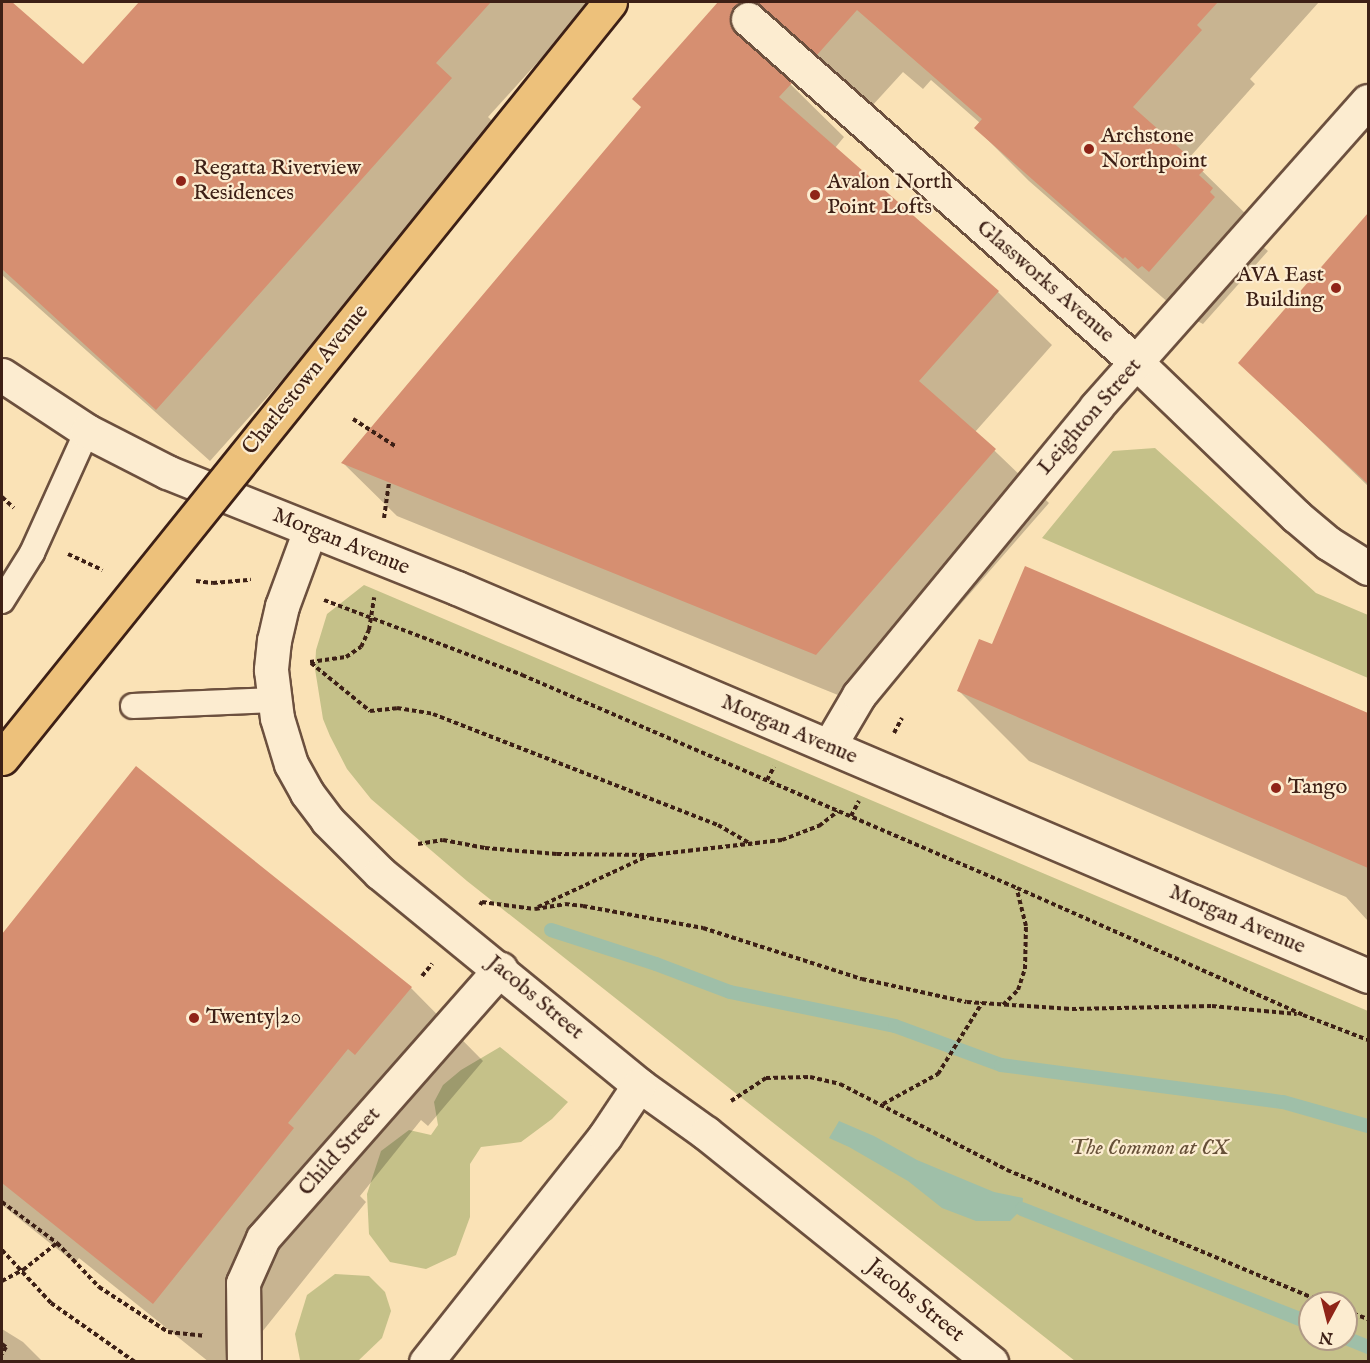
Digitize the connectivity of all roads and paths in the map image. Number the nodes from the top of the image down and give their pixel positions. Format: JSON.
{"nodes":[{"id":1,"x":610,"y":2,"type":"edge"},
{"id":2,"x":748,"y":19,"type":"dead end"},
{"id":3,"x":1368,"y":101,"type":"edge"},
{"id":4,"x":1137,"y":363,"type":"junction"},
{"id":5,"x":2,"y":375,"type":"edge"},
{"id":6,"x":353,"y":419,"type":"dead end"},
{"id":7,"x":87,"y":431,"type":"junction"},
{"id":8,"x":395,"y":446,"type":"dead end"},
{"id":9,"x":389,"y":482,"type":"dead end"},
{"id":10,"x":384,"y":519,"type":"dead end"},
{"id":11,"x":310,"y":530,"type":"junction"},
{"id":12,"x":1368,"y":568,"type":"edge"},
{"id":13,"x":325,"y":600,"type":"dead end"},
{"id":14,"x":2,"y":601,"type":"edge"},
{"id":15,"x":371,"y":617,"type":"junction"},
{"id":16,"x":274,"y":700,"type":"junction"},
{"id":17,"x":134,"y":706,"type":"dead end"},
{"id":18,"x":829,"y":746,"type":"junction"},
{"id":19,"x":2,"y":758,"type":"edge"},
{"id":20,"x":838,"y":811,"type":"junction"},
{"id":21,"x":418,"y":844,"type":"dead end"},
{"id":22,"x":752,"y":845,"type":"junction"},
{"id":23,"x":651,"y":855,"type":"junction"},
{"id":24,"x":1017,"y":888,"type":"junction"},
{"id":25,"x":482,"y":902,"type":"dead end"},
{"id":26,"x":535,"y":909,"type":"junction"},
{"id":27,"x":500,"y":969,"type":"junction"},
{"id":28,"x":1368,"y":976,"type":"edge"},
{"id":29,"x":982,"y":1004,"type":"junction"},
{"id":30,"x":1003,"y":1005,"type":"junction"},
{"id":31,"x":1303,"y":1015,"type":"junction"},
{"id":32,"x":1368,"y":1040,"type":"edge"},
{"id":33,"x":639,"y":1085,"type":"junction"},
{"id":34,"x":731,"y":1101,"type":"dead end"},
{"id":35,"x":882,"y":1104,"type":"junction"},
{"id":36,"x":2,"y":1202,"type":"edge"},
{"id":37,"x":57,"y":1243,"type":"junction"},
{"id":38,"x":2,"y":1250,"type":"edge"},
{"id":39,"x":23,"y":1270,"type":"junction"},
{"id":40,"x":2,"y":1281,"type":"edge"},
{"id":41,"x":1298,"y":1292,"type":"edge"},
{"id":42,"x":168,"y":1332,"type":"dead end"},
{"id":43,"x":2,"y":1344,"type":"edge"},
{"id":44,"x":2,"y":1354,"type":"edge"},
{"id":45,"x":135,"y":1362,"type":"edge"},
{"id":46,"x":244,"y":1362,"type":"edge"},
{"id":47,"x":426,"y":1362,"type":"edge"},
{"id":48,"x":991,"y":1362,"type":"edge"}],
"edges":[{"from":1,"to":19,"type":"main road","name":"Charlestown Avenue","bridge":true},
{"from":2,"to":4,"type":"street","name":"Glassworks Avenue"},
{"from":3,"to":4,"type":"street","name":"Leighton Street"},
{"from":4,"to":12,"type":"street","name":"Glassworks Avenue"},
{"from":4,"to":18,"type":"street","name":"Leighton Street"},
{"from":5,"to":7,"type":"street","name":"Morgan Avenue"},
{"from":6,"to":8,"type":"path"},
{"from":7,"to":11,"type":"street","name":"Morgan Avenue"},
{"from":7,"to":14,"type":"lane"},
{"from":9,"to":10,"type":"path"},
{"from":11,"to":16,"type":"street","name":"Jacobs Street"},
{"from":11,"to":18,"type":"street","name":"Morgan Avenue"},
{"from":13,"to":15,"type":"path"},
{"from":15,"to":20,"type":"path"},
{"from":15,"to":22,"type":"path"},
{"from":16,"to":17,"type":"lane"},
{"from":16,"to":27,"type":"street","name":"Jacobs Street"},
{"from":18,"to":28,"type":"street","name":"Morgan Avenue"},
{"from":20,"to":22,"type":"path"},
{"from":20,"to":24,"type":"path"},
{"from":21,"to":23,"type":"path"},
{"from":22,"to":23,"type":"path"},
{"from":23,"to":26,"type":"path"},
{"from":24,"to":30,"type":"path"},
{"from":24,"to":31,"type":"path"},
{"from":25,"to":26,"type":"path"},
{"from":26,"to":29,"type":"path"},
{"from":27,"to":33,"type":"street","name":"Jacobs Street"},
{"from":27,"to":46,"type":"street","name":"Child Street"},
{"from":29,"to":30,"type":"path"},
{"from":29,"to":35,"type":"path"},
{"from":30,"to":31,"type":"path"},
{"from":31,"to":32,"type":"path"},
{"from":33,"to":47,"type":"street"},
{"from":33,"to":48,"type":"street","name":"Jacobs Street"},
{"from":34,"to":35,"type":"path"},
{"from":35,"to":41,"type":"path"},
{"from":36,"to":37,"type":"path"},
{"from":37,"to":39,"type":"path"},
{"from":37,"to":42,"type":"path"},
{"from":38,"to":39,"type":"path"},
{"from":39,"to":40,"type":"path"},
{"from":39,"to":45,"type":"path"},
{"from":43,"to":44,"type":"path"}]}
